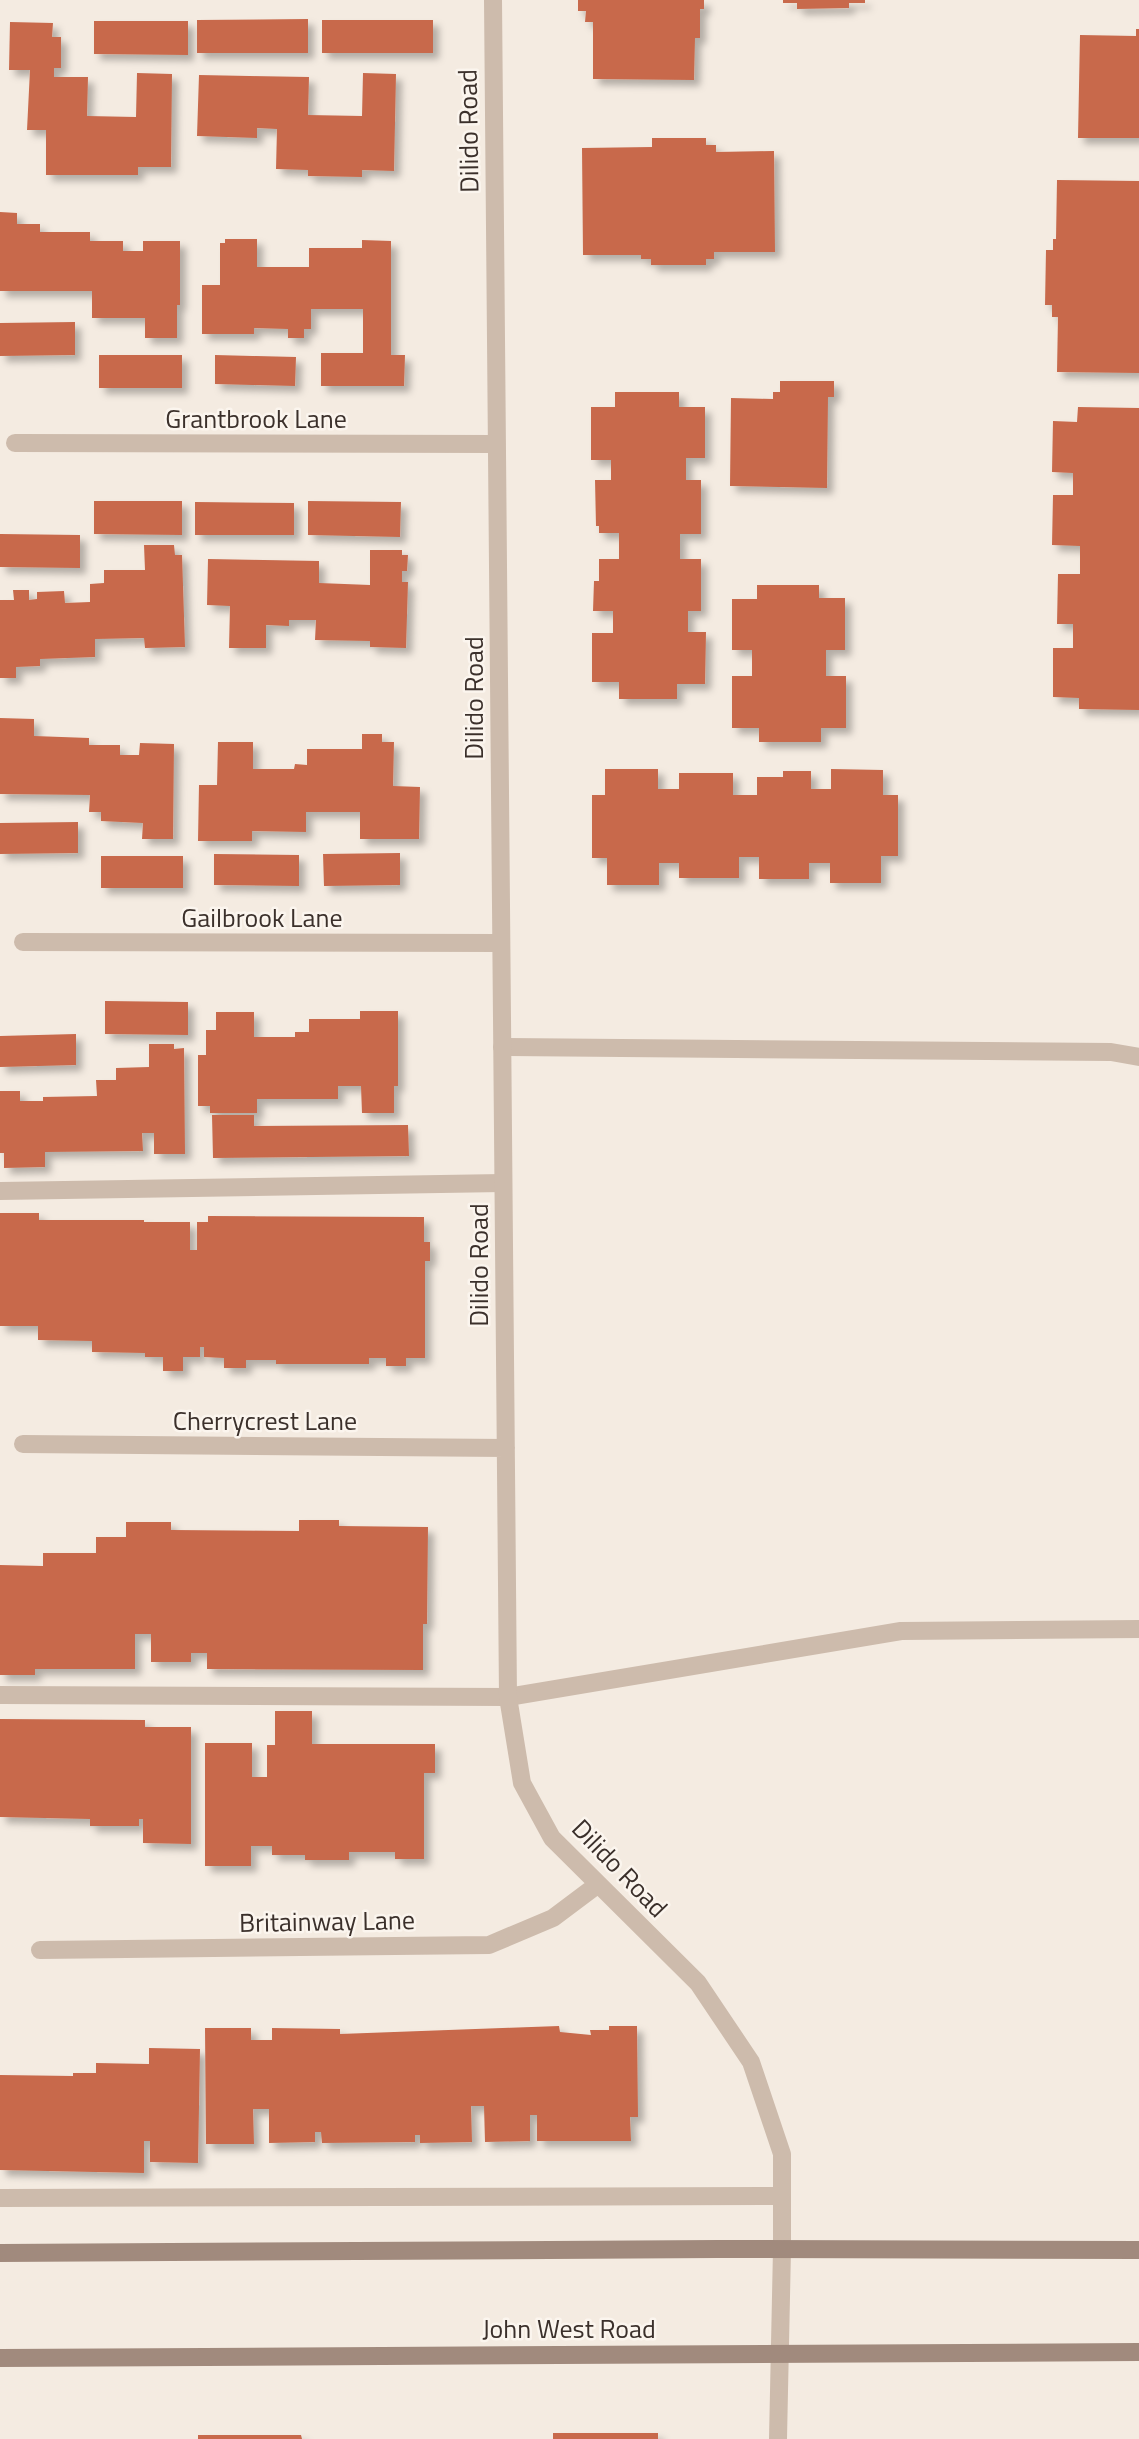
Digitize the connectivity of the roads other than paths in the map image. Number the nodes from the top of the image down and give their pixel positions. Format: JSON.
{"nodes":[{"id":1,"x":493,"y":0,"type":"edge"},
{"id":2,"x":15,"y":443,"type":"dead end"},
{"id":3,"x":497,"y":444,"type":"junction"},
{"id":4,"x":23,"y":942,"type":"dead end"},
{"id":5,"x":501,"y":943,"type":"junction"},
{"id":6,"x":502,"y":1047,"type":"junction"},
{"id":7,"x":1139,"y":1058,"type":"edge"},
{"id":8,"x":503,"y":1183,"type":"junction"},
{"id":9,"x":0,"y":1191,"type":"edge"},
{"id":10,"x":23,"y":1444,"type":"dead end"},
{"id":11,"x":506,"y":1448,"type":"junction"},
{"id":12,"x":1139,"y":1629,"type":"edge"},
{"id":13,"x":0,"y":1695,"type":"edge"},
{"id":14,"x":508,"y":1697,"type":"junction"},
{"id":15,"x":597,"y":1885,"type":"junction"},
{"id":16,"x":40,"y":1950,"type":"dead end"},
{"id":17,"x":782,"y":2196,"type":"junction"},
{"id":18,"x":0,"y":2198,"type":"edge"},
{"id":19,"x":782,"y":2249,"type":"junction"},
{"id":20,"x":1139,"y":2250,"type":"edge"},
{"id":21,"x":0,"y":2253,"type":"edge"},
{"id":22,"x":1139,"y":2352,"type":"edge"},
{"id":23,"x":780,"y":2353,"type":"junction"},
{"id":24,"x":0,"y":2358,"type":"edge"},
{"id":25,"x":778,"y":2439,"type":"edge"}],
"edges":[{"from":1,"to":3,"type":"street","name":"Dilido Road"},
{"from":2,"to":3,"type":"street","name":"Grantbrook Lane"},
{"from":3,"to":5,"type":"street","name":"Dilido Road"},
{"from":4,"to":5,"type":"street","name":"Gailbrook Lane"},
{"from":5,"to":6,"type":"street","name":"Dilido Road"},
{"from":6,"to":7,"type":"street"},
{"from":6,"to":8,"type":"street","name":"Dilido Road"},
{"from":8,"to":9,"type":"street"},
{"from":8,"to":11,"type":"street","name":"Dilido Road"},
{"from":10,"to":11,"type":"street","name":"Cherrycrest Lane"},
{"from":11,"to":14,"type":"street","name":"Dilido Road"},
{"from":12,"to":14,"type":"street"},
{"from":13,"to":14,"type":"street"},
{"from":14,"to":15,"type":"street","name":"Dilido Road"},
{"from":15,"to":16,"type":"street","name":"Britainway Lane"},
{"from":15,"to":17,"type":"street","name":"Dilido Road"},
{"from":17,"to":18,"type":"street"},
{"from":17,"to":19,"type":"street","name":"Dilido Road"},
{"from":19,"to":20,"type":"main road"},
{"from":19,"to":21,"type":"main road"},
{"from":19,"to":23,"type":"street","name":"Dilido Road"},
{"from":22,"to":23,"type":"main road","name":"John West Road"},
{"from":23,"to":24,"type":"main road","name":"John West Road"},
{"from":23,"to":25,"type":"street","name":"Dilido Road"}]}
